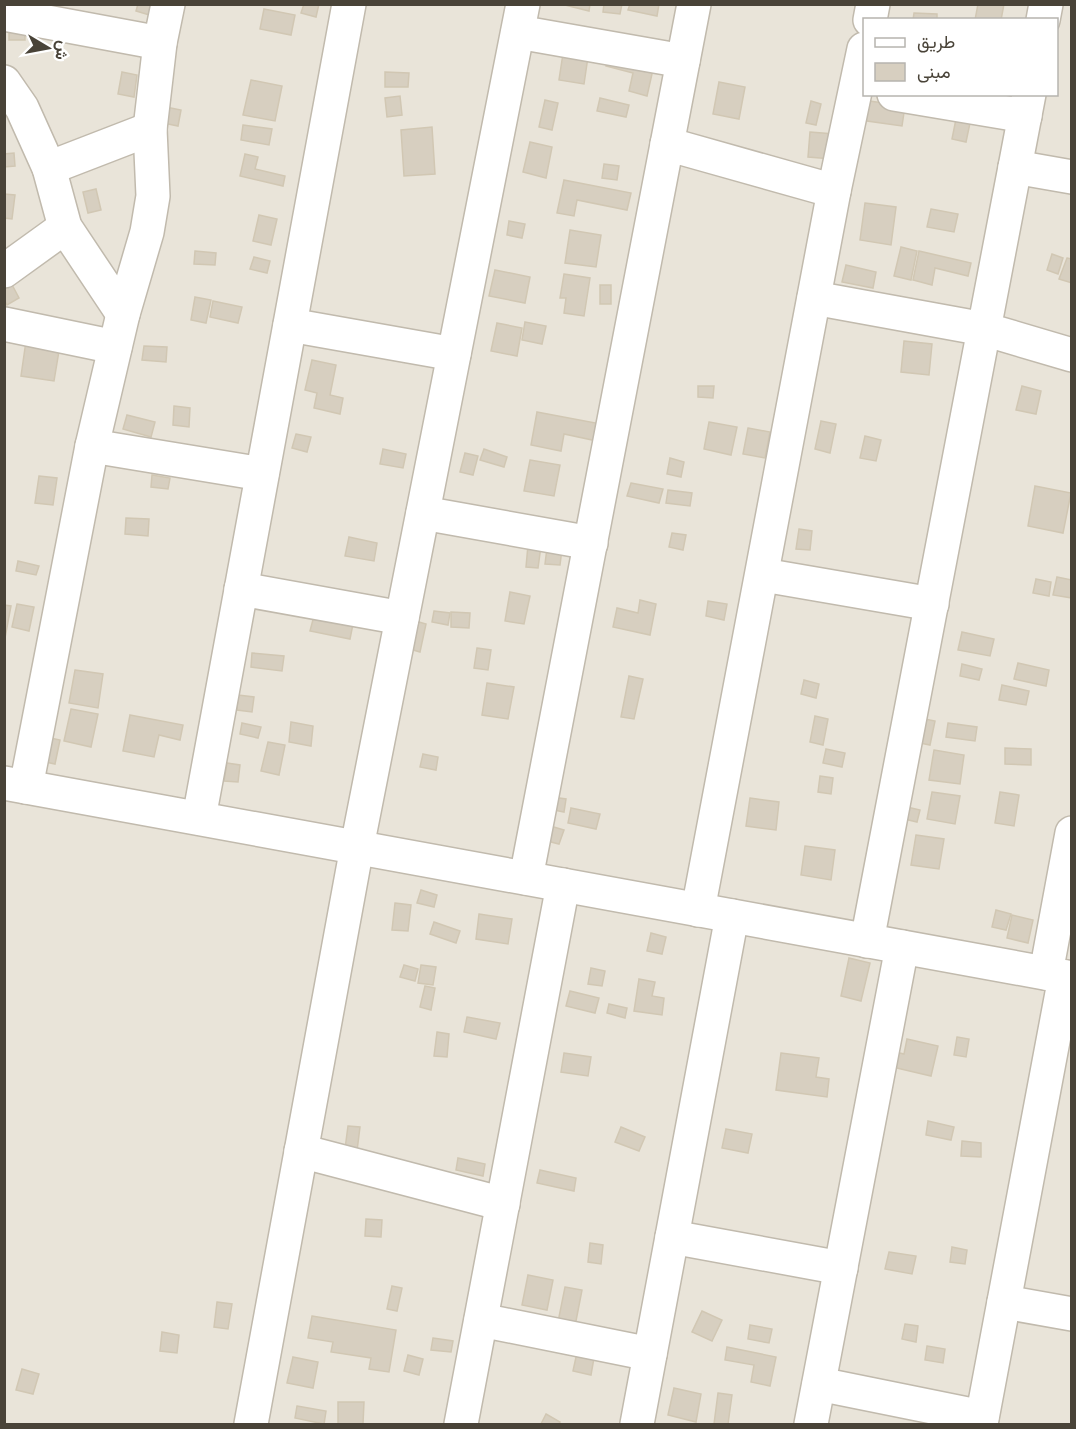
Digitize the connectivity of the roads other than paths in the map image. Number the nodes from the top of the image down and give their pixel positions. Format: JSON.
{"nodes":[{"id":1,"x":168,"y":4,"type":"edge"},
{"id":2,"x":349,"y":4,"type":"edge"},
{"id":3,"x":694,"y":4,"type":"edge"},
{"id":4,"x":4,"y":14,"type":"edge"},
{"id":5,"x":520,"y":18,"type":"edge"},
{"id":6,"x":160,"y":43,"type":"junction"},
{"id":7,"x":683,"y":61,"type":"junction"},
{"id":8,"x":863,"y":62,"type":"edge"},
{"id":9,"x":4,"y":82,"type":"edge"},
{"id":10,"x":861,"y":89,"type":"edge"},
{"id":11,"x":918,"y":96,"type":"edge"},
{"id":12,"x":1027,"y":105,"type":"edge"},
{"id":13,"x":150,"y":129,"type":"junction"},
{"id":14,"x":667,"y":144,"type":"junction"},
{"id":15,"x":1015,"y":167,"type":"junction"},
{"id":16,"x":49,"y":168,"type":"junction"},
{"id":17,"x":1071,"y":177,"type":"edge"},
{"id":18,"x":834,"y":191,"type":"junction"},
{"id":19,"x":65,"y":227,"type":"junction"},
{"id":20,"x":4,"y":271,"type":"edge"},
{"id":21,"x":814,"y":298,"type":"junction"},
{"id":22,"x":123,"y":314,"type":"junction"},
{"id":23,"x":4,"y":324,"type":"edge"},
{"id":24,"x":290,"y":325,"type":"junction"},
{"id":25,"x":984,"y":329,"type":"junction"},
{"id":26,"x":115,"y":347,"type":"junction"},
{"id":27,"x":454,"y":354,"type":"junction"},
{"id":28,"x":1071,"y":355,"type":"edge"},
{"id":29,"x":92,"y":446,"type":"junction"},
{"id":30,"x":262,"y":474,"type":"junction"},
{"id":31,"x":423,"y":513,"type":"junction"},
{"id":32,"x":591,"y":543,"type":"junction"},
{"id":33,"x":763,"y":575,"type":"junction"},
{"id":34,"x":241,"y":590,"type":"junction"},
{"id":35,"x":932,"y":604,"type":"junction"},
{"id":36,"x":402,"y":618,"type":"junction"},
{"id":37,"x":15,"y":785,"type":"edge"},
{"id":38,"x":199,"y":818,"type":"junction"},
{"id":39,"x":1071,"y":833,"type":"edge"},
{"id":40,"x":357,"y":847,"type":"junction"},
{"id":41,"x":526,"y":878,"type":"junction"},
{"id":42,"x":563,"y":885,"type":"junction"},
{"id":43,"x":698,"y":910,"type":"junction"},
{"id":44,"x":732,"y":916,"type":"junction"},
{"id":45,"x":867,"y":941,"type":"junction"},
{"id":46,"x":902,"y":947,"type":"junction"},
{"id":47,"x":1061,"y":976,"type":"edge"},
{"id":48,"x":301,"y":1151,"type":"junction"},
{"id":49,"x":503,"y":1204,"type":"junction"},
{"id":50,"x":672,"y":1237,"type":"junction"},
{"id":51,"x":841,"y":1268,"type":"junction"},
{"id":52,"x":1004,"y":1302,"type":"junction"},
{"id":53,"x":1071,"y":1314,"type":"edge"},
{"id":54,"x":481,"y":1320,"type":"junction"},
{"id":55,"x":650,"y":1354,"type":"junction"},
{"id":56,"x":819,"y":1384,"type":"junction"},
{"id":57,"x":982,"y":1421,"type":"edge"},
{"id":58,"x":251,"y":1425,"type":"edge"},
{"id":59,"x":461,"y":1425,"type":"edge"},
{"id":60,"x":637,"y":1425,"type":"edge"},
{"id":61,"x":811,"y":1425,"type":"edge"}],
"edges":[{"from":1,"to":6,"type":"street"},
{"from":2,"to":24,"type":"street"},
{"from":3,"to":7,"type":"street"},
{"from":4,"to":6,"type":"street"},
{"from":5,"to":7,"type":"street"},
{"from":5,"to":27,"type":"street"},
{"from":6,"to":13,"type":"street"},
{"from":7,"to":14,"type":"street"},
{"from":8,"to":10,"type":"street"},
{"from":9,"to":16,"type":"street"},
{"from":10,"to":18,"type":"street"},
{"from":11,"to":12,"type":"street"},
{"from":12,"to":15,"type":"street"},
{"from":13,"to":16,"type":"street"},
{"from":13,"to":22,"type":"street"},
{"from":14,"to":18,"type":"street"},
{"from":14,"to":32,"type":"street"},
{"from":15,"to":17,"type":"street"},
{"from":15,"to":25,"type":"street"},
{"from":16,"to":19,"type":"street"},
{"from":18,"to":21,"type":"street"},
{"from":19,"to":20,"type":"street"},
{"from":19,"to":22,"type":"street"},
{"from":21,"to":25,"type":"street"},
{"from":21,"to":33,"type":"street"},
{"from":22,"to":26,"type":"street"},
{"from":23,"to":26,"type":"street"},
{"from":24,"to":27,"type":"street"},
{"from":24,"to":30,"type":"street"},
{"from":25,"to":28,"type":"street"},
{"from":25,"to":35,"type":"street"},
{"from":26,"to":29,"type":"street"},
{"from":27,"to":31,"type":"street"},
{"from":29,"to":30,"type":"street"},
{"from":29,"to":37,"type":"street"},
{"from":30,"to":34,"type":"street"},
{"from":31,"to":32,"type":"street"},
{"from":31,"to":36,"type":"street"},
{"from":32,"to":41,"type":"street"},
{"from":33,"to":35,"type":"street"},
{"from":33,"to":43,"type":"street"},
{"from":34,"to":36,"type":"street"},
{"from":34,"to":38,"type":"street"},
{"from":35,"to":45,"type":"street"},
{"from":36,"to":40,"type":"street"},
{"from":37,"to":38,"type":"street"},
{"from":38,"to":40,"type":"street"},
{"from":39,"to":47,"type":"street"},
{"from":40,"to":41,"type":"street"},
{"from":40,"to":48,"type":"street"},
{"from":41,"to":42,"type":"street"},
{"from":42,"to":43,"type":"street"},
{"from":42,"to":49,"type":"street"},
{"from":43,"to":44,"type":"street"},
{"from":44,"to":45,"type":"street"},
{"from":44,"to":50,"type":"street"},
{"from":45,"to":46,"type":"street"},
{"from":46,"to":47,"type":"street"},
{"from":46,"to":51,"type":"street"},
{"from":47,"to":52,"type":"street"},
{"from":48,"to":49,"type":"street"},
{"from":48,"to":58,"type":"street"},
{"from":49,"to":54,"type":"street"},
{"from":50,"to":51,"type":"street"},
{"from":50,"to":55,"type":"street"},
{"from":51,"to":56,"type":"street"},
{"from":52,"to":53,"type":"street"},
{"from":52,"to":57,"type":"street"},
{"from":54,"to":55,"type":"street"},
{"from":54,"to":59,"type":"street"},
{"from":55,"to":60,"type":"street"},
{"from":56,"to":57,"type":"street"},
{"from":56,"to":61,"type":"street"}]}
